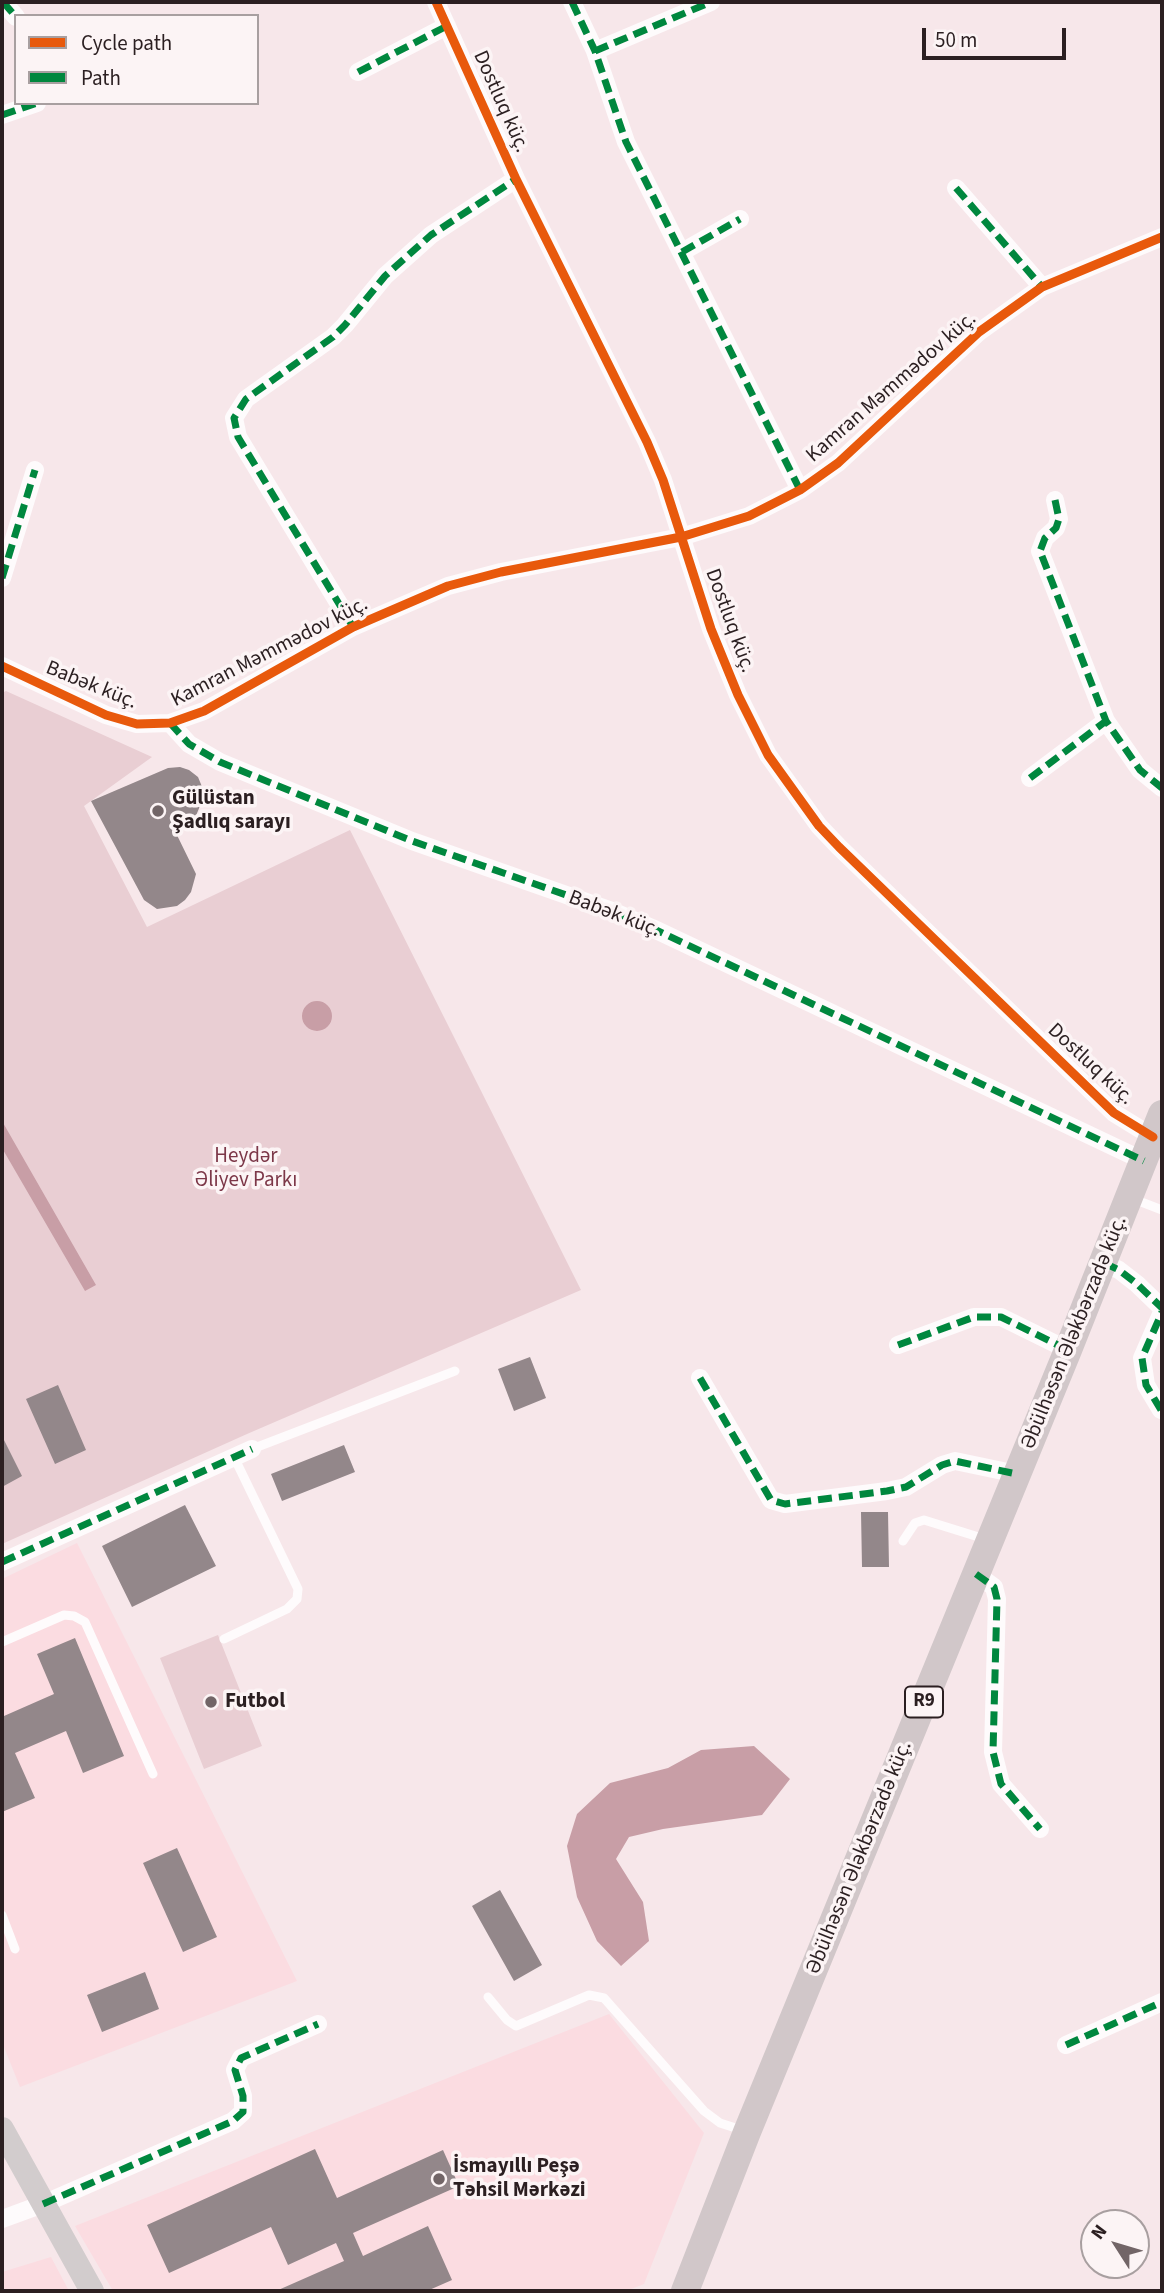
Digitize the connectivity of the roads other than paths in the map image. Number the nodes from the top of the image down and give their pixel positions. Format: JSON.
{"nodes":[{"id":1,"x":436,"y":2,"type":"edge"},
{"id":2,"x":572,"y":2,"type":"edge"},
{"id":3,"x":711,"y":2,"type":"edge"},
{"id":4,"x":447,"y":26,"type":"junction"},
{"id":5,"x":595,"y":51,"type":"junction"},
{"id":6,"x":358,"y":72,"type":"dead end"},
{"id":7,"x":31,"y":105,"type":"edge"},
{"id":8,"x":2,"y":115,"type":"edge"},
{"id":9,"x":516,"y":179,"type":"junction"},
{"id":10,"x":956,"y":188,"type":"dead end"},
{"id":11,"x":740,"y":219,"type":"dead end"},
{"id":12,"x":1162,"y":237,"type":"edge"},
{"id":13,"x":682,"y":252,"type":"junction"},
{"id":14,"x":1042,"y":287,"type":"junction"},
{"id":15,"x":35,"y":470,"type":"dead end"},
{"id":16,"x":800,"y":490,"type":"junction"},
{"id":17,"x":1055,"y":500,"type":"dead end"},
{"id":18,"x":681,"y":537,"type":"junction"},
{"id":19,"x":2,"y":578,"type":"edge"},
{"id":20,"x":353,"y":627,"type":"junction"},
{"id":21,"x":2,"y":666,"type":"edge"},
{"id":22,"x":1107,"y":721,"type":"junction"},
{"id":23,"x":170,"y":723,"type":"junction"},
{"id":24,"x":1030,"y":778,"type":"dead end"},
{"id":25,"x":1162,"y":788,"type":"edge"},
{"id":26,"x":1153,"y":1137,"type":"edge"},
{"id":27,"x":1130,"y":1197,"type":"junction"},
{"id":28,"x":1162,"y":1210,"type":"edge"},
{"id":29,"x":1104,"y":1263,"type":"junction"},
{"id":30,"x":1162,"y":1310,"type":"edge"},
{"id":31,"x":898,"y":1345,"type":"dead end"},
{"id":32,"x":1068,"y":1350,"type":"junction"},
{"id":33,"x":455,"y":1371,"type":"dead end"},
{"id":34,"x":700,"y":1378,"type":"dead end"},
{"id":35,"x":1161,"y":1410,"type":"edge"},
{"id":36,"x":252,"y":1449,"type":"joint"},
{"id":37,"x":234,"y":1457,"type":"junction"},
{"id":38,"x":1017,"y":1474,"type":"junction"},
{"id":39,"x":990,"y":1540,"type":"junction"},
{"id":40,"x":903,"y":1541,"type":"dead end"},
{"id":41,"x":2,"y":1562,"type":"edge"},
{"id":42,"x":976,"y":1574,"type":"junction"},
{"id":43,"x":224,"y":1639,"type":"dead end"},
{"id":44,"x":2,"y":1642,"type":"edge"},
{"id":45,"x":153,"y":1774,"type":"dead end"},
{"id":46,"x":1040,"y":1829,"type":"dead end"},
{"id":47,"x":2,"y":1915,"type":"edge"},
{"id":48,"x":15,"y":1949,"type":"dead end"},
{"id":49,"x":488,"y":1997,"type":"dead end"},
{"id":50,"x":1162,"y":2002,"type":"edge"},
{"id":51,"x":318,"y":2024,"type":"dead end"},
{"id":52,"x":1066,"y":2045,"type":"dead end"},
{"id":53,"x":2,"y":2129,"type":"edge"},
{"id":54,"x":747,"y":2132,"type":"junction"},
{"id":55,"x":43,"y":2204,"type":"junction"},
{"id":56,"x":2,"y":2219,"type":"edge"},
{"id":57,"x":92,"y":2291,"type":"edge"},
{"id":58,"x":685,"y":2291,"type":"edge"}],
"edges":[{"from":1,"to":4,"type":"street","name":"Dostluq küç."},
{"from":2,"to":5,"type":"street","name":"Kamran Məmmədov küç."},
{"from":3,"to":5,"type":"street"},
{"from":4,"to":6,"type":"street"},
{"from":4,"to":9,"type":"street","name":"Dostluq küç."},
{"from":5,"to":13,"type":"street","name":"Kamran Məmmədov küç."},
{"from":7,"to":8,"type":"street"},
{"from":9,"to":18,"type":"street","name":"Dostluq küç."},
{"from":9,"to":20,"type":"street","name":"Dostluq küç."},
{"from":10,"to":14,"type":"street"},
{"from":11,"to":13,"type":"street"},
{"from":12,"to":14,"type":"street","name":"Kamran Məmmədov küç."},
{"from":13,"to":16,"type":"street","name":"Kamran Məmmədov küç."},
{"from":14,"to":16,"type":"street","name":"Kamran Məmmədov küç."},
{"from":15,"to":19,"type":"street"},
{"from":16,"to":18,"type":"street","name":"Kamran Məmmədov küç."},
{"from":17,"to":22,"type":"street"},
{"from":18,"to":20,"type":"street","name":"Kamran Məmmədov küç."},
{"from":18,"to":26,"type":"street","name":"Dostluq küç."},
{"from":20,"to":23,"type":"street","name":"Kamran Məmmədov küç."},
{"from":21,"to":23,"type":"street","name":"Babək küç."},
{"from":22,"to":24,"type":"street"},
{"from":22,"to":25,"type":"street"},
{"from":23,"to":26,"type":"street","name":"Babək küç."},
{"from":26,"to":27,"type":"main road","name":"Əbülhəsən Ələkbərzadə küç.","number":"R9"},
{"from":27,"to":28,"type":"lane"},
{"from":27,"to":29,"type":"main road","name":"Əbülhəsən Ələkbərzadə küç.","number":"R9"},
{"from":29,"to":30,"type":"street"},
{"from":29,"to":32,"type":"main road","name":"Əbülhəsən Ələkbərzadə küç.","number":"R9"},
{"from":30,"to":35,"type":"street"},
{"from":31,"to":32,"type":"street"},
{"from":32,"to":38,"type":"main road","name":"Əbülhəsən Ələkbərzadə küç.","number":"R9"},
{"from":33,"to":36,"type":"lane"},
{"from":34,"to":38,"type":"street"},
{"from":36,"to":37,"type":"street"},
{"from":37,"to":41,"type":"street"},
{"from":37,"to":43,"type":"lane"},
{"from":38,"to":39,"type":"main road","name":"Əbülhəsən Ələkbərzadə küç.","number":"R9"},
{"from":39,"to":40,"type":"lane"},
{"from":39,"to":42,"type":"main road","name":"Əbülhəsən Ələkbərzadə küç.","number":"R9"},
{"from":42,"to":46,"type":"street"},
{"from":42,"to":54,"type":"main road","name":"Əbülhəsən Ələkbərzadə küç.","number":"R9"},
{"from":44,"to":45,"type":"lane"},
{"from":47,"to":48,"type":"lane"},
{"from":49,"to":54,"type":"lane"},
{"from":50,"to":52,"type":"street"},
{"from":51,"to":55,"type":"street"},
{"from":53,"to":55,"type":"street"},
{"from":54,"to":58,"type":"main road","name":"Əbülhəsən Ələkbərzadə küç.","number":"R9"},
{"from":55,"to":56,"type":"street"},
{"from":55,"to":57,"type":"street"}]}
